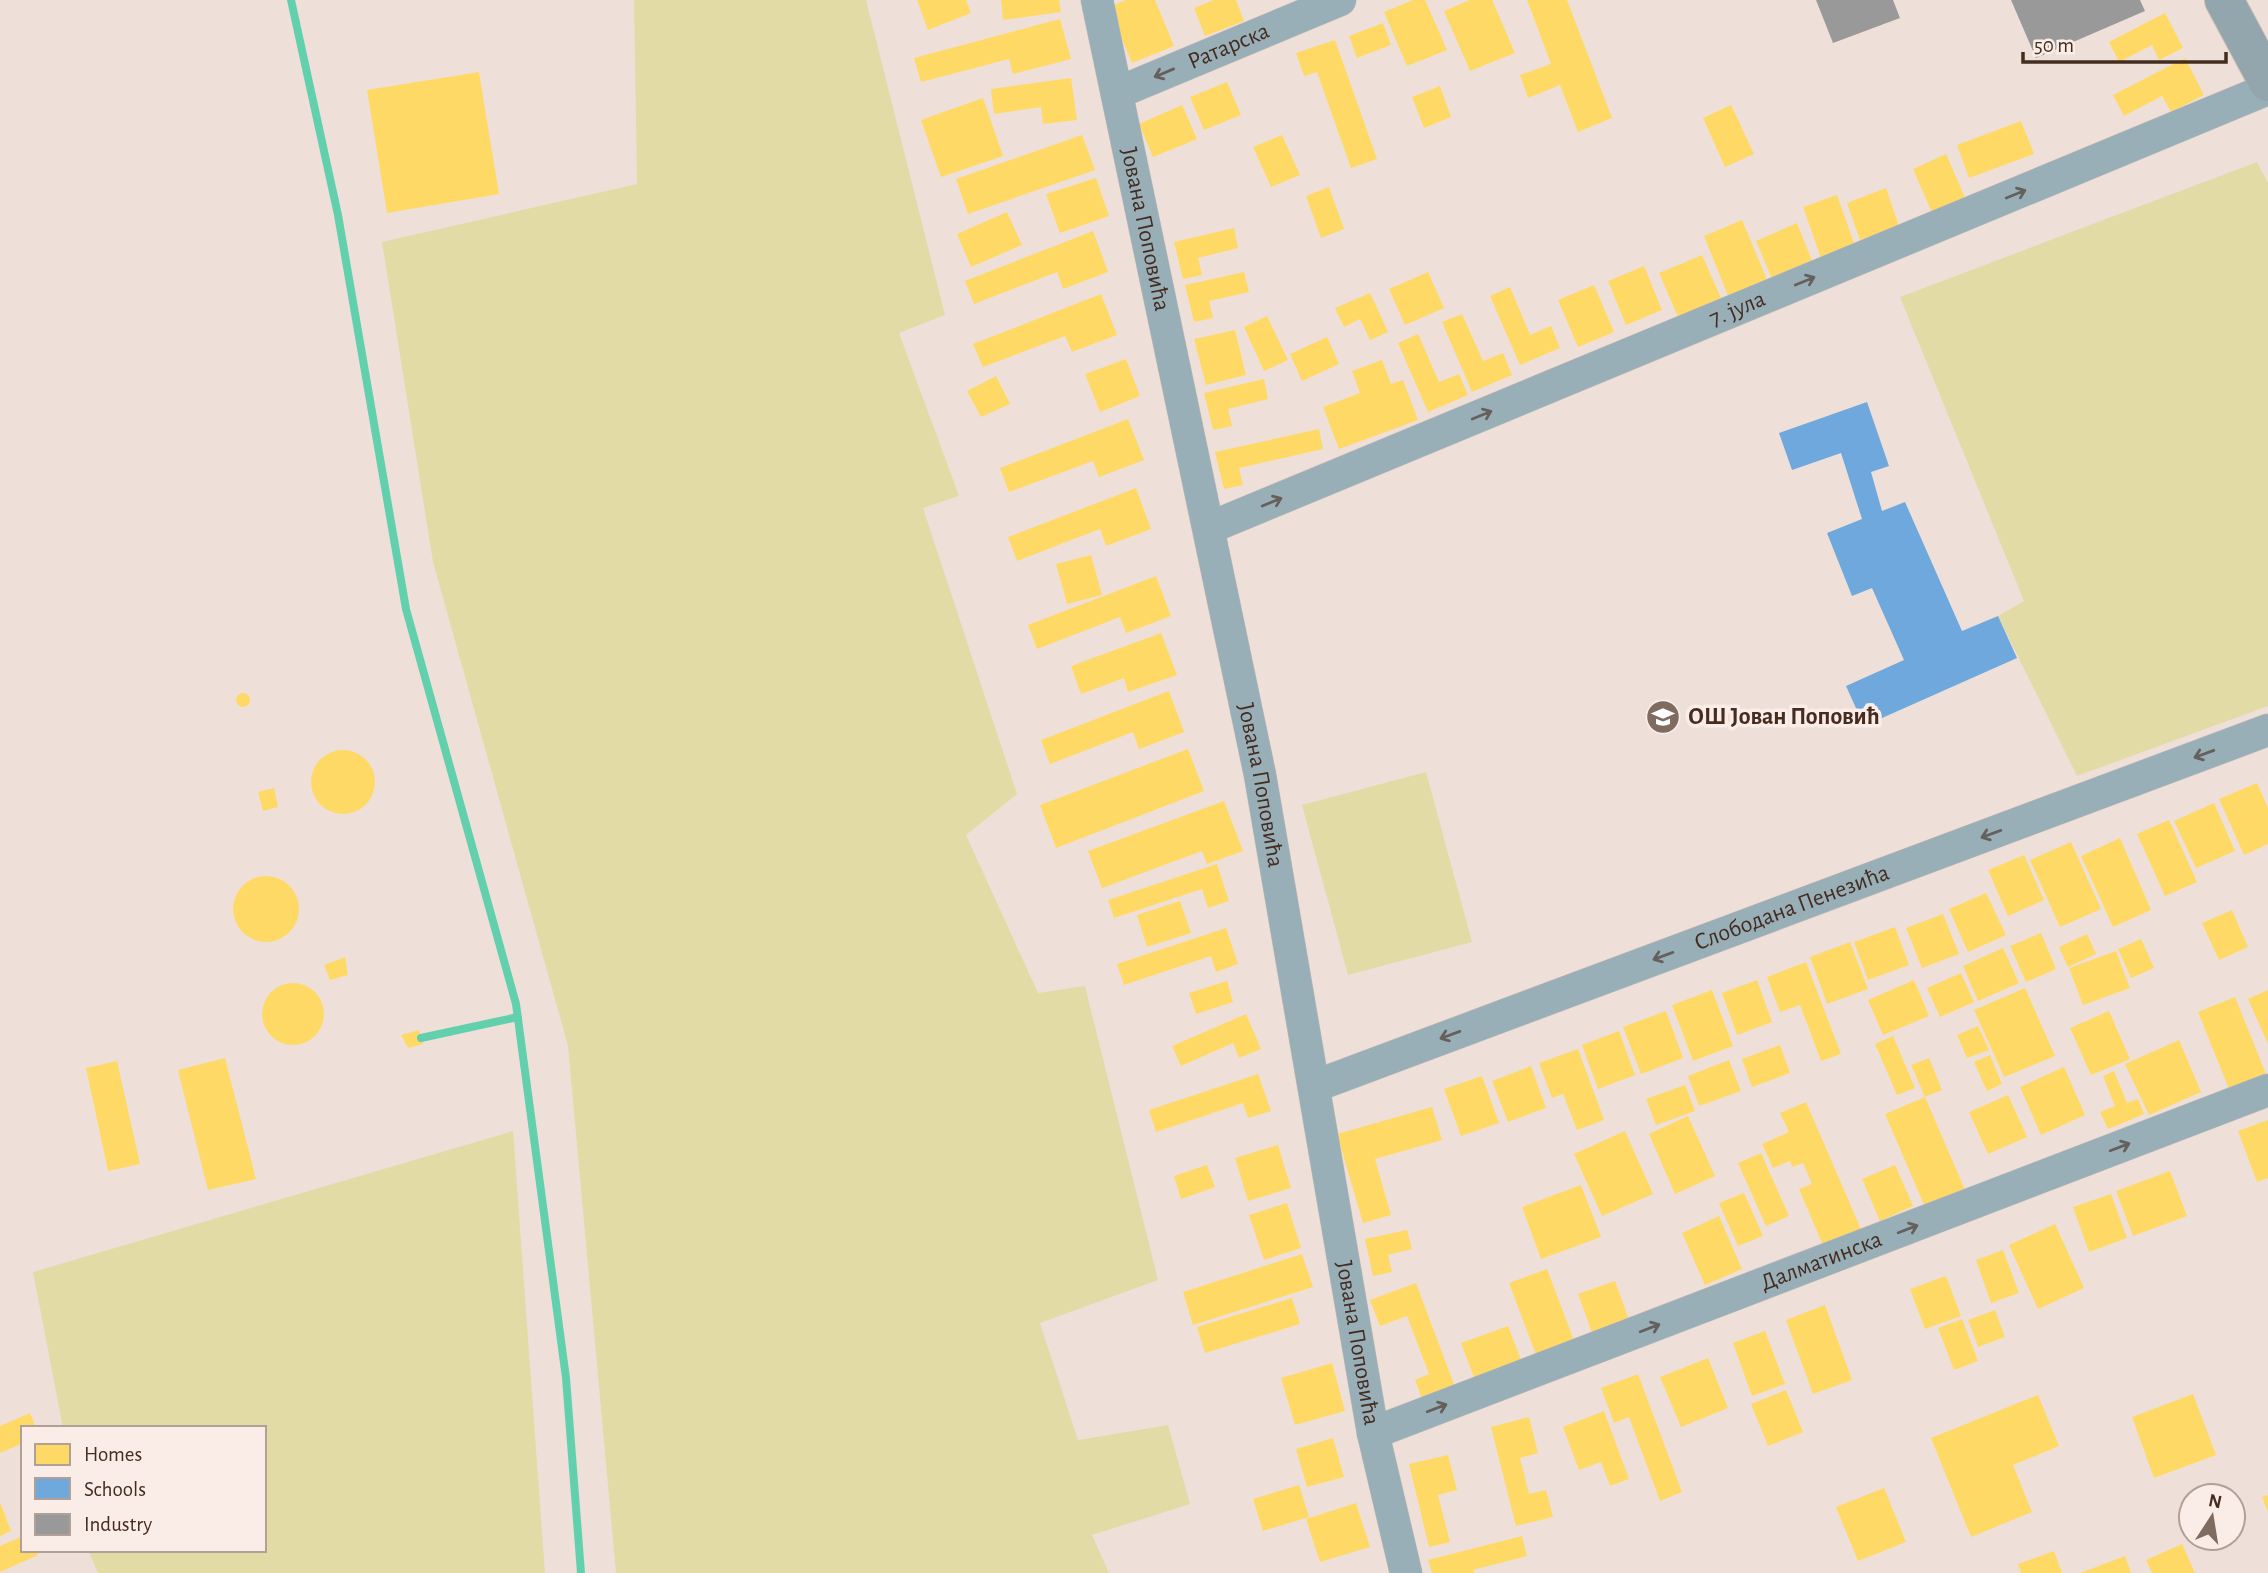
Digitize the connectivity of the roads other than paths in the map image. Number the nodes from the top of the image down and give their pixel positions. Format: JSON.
{"nodes":[{"id":1,"x":1097,"y":0,"type":"edge"},
{"id":2,"x":1340,"y":0,"type":"edge"},
{"id":3,"x":2224,"y":0,"type":"edge"},
{"id":4,"x":2268,"y":82,"type":"edge"},
{"id":5,"x":2268,"y":89,"type":"edge"},
{"id":6,"x":1117,"y":93,"type":"junction"},
{"id":7,"x":1209,"y":528,"type":"junction"},
{"id":8,"x":2268,"y":730,"type":"edge"},
{"id":9,"x":1315,"y":1086,"type":"junction"},
{"id":10,"x":2268,"y":1090,"type":"edge"},
{"id":11,"x":1373,"y":1433,"type":"junction"},
{"id":12,"x":1406,"y":1573,"type":"edge"}],
"edges":[{"from":1,"to":6,"type":"street","name":"Јована Поповића"},
{"from":2,"to":6,"type":"street","name":"Ратарска","one_way":true},
{"from":3,"to":4,"type":"main road"},
{"from":7,"to":5,"type":"street","name":"7. јула","one_way":true},
{"from":6,"to":7,"type":"street","name":"Јована Поповића"},
{"from":7,"to":9,"type":"street","name":"Јована Поповића"},
{"from":8,"to":9,"type":"street","name":"Слободана Пенезића","one_way":true},
{"from":9,"to":11,"type":"street","name":"Јована Поповића"},
{"from":11,"to":10,"type":"street","name":"Далматинска","one_way":true},
{"from":11,"to":12,"type":"street","name":"Јована Поповића"}]}
